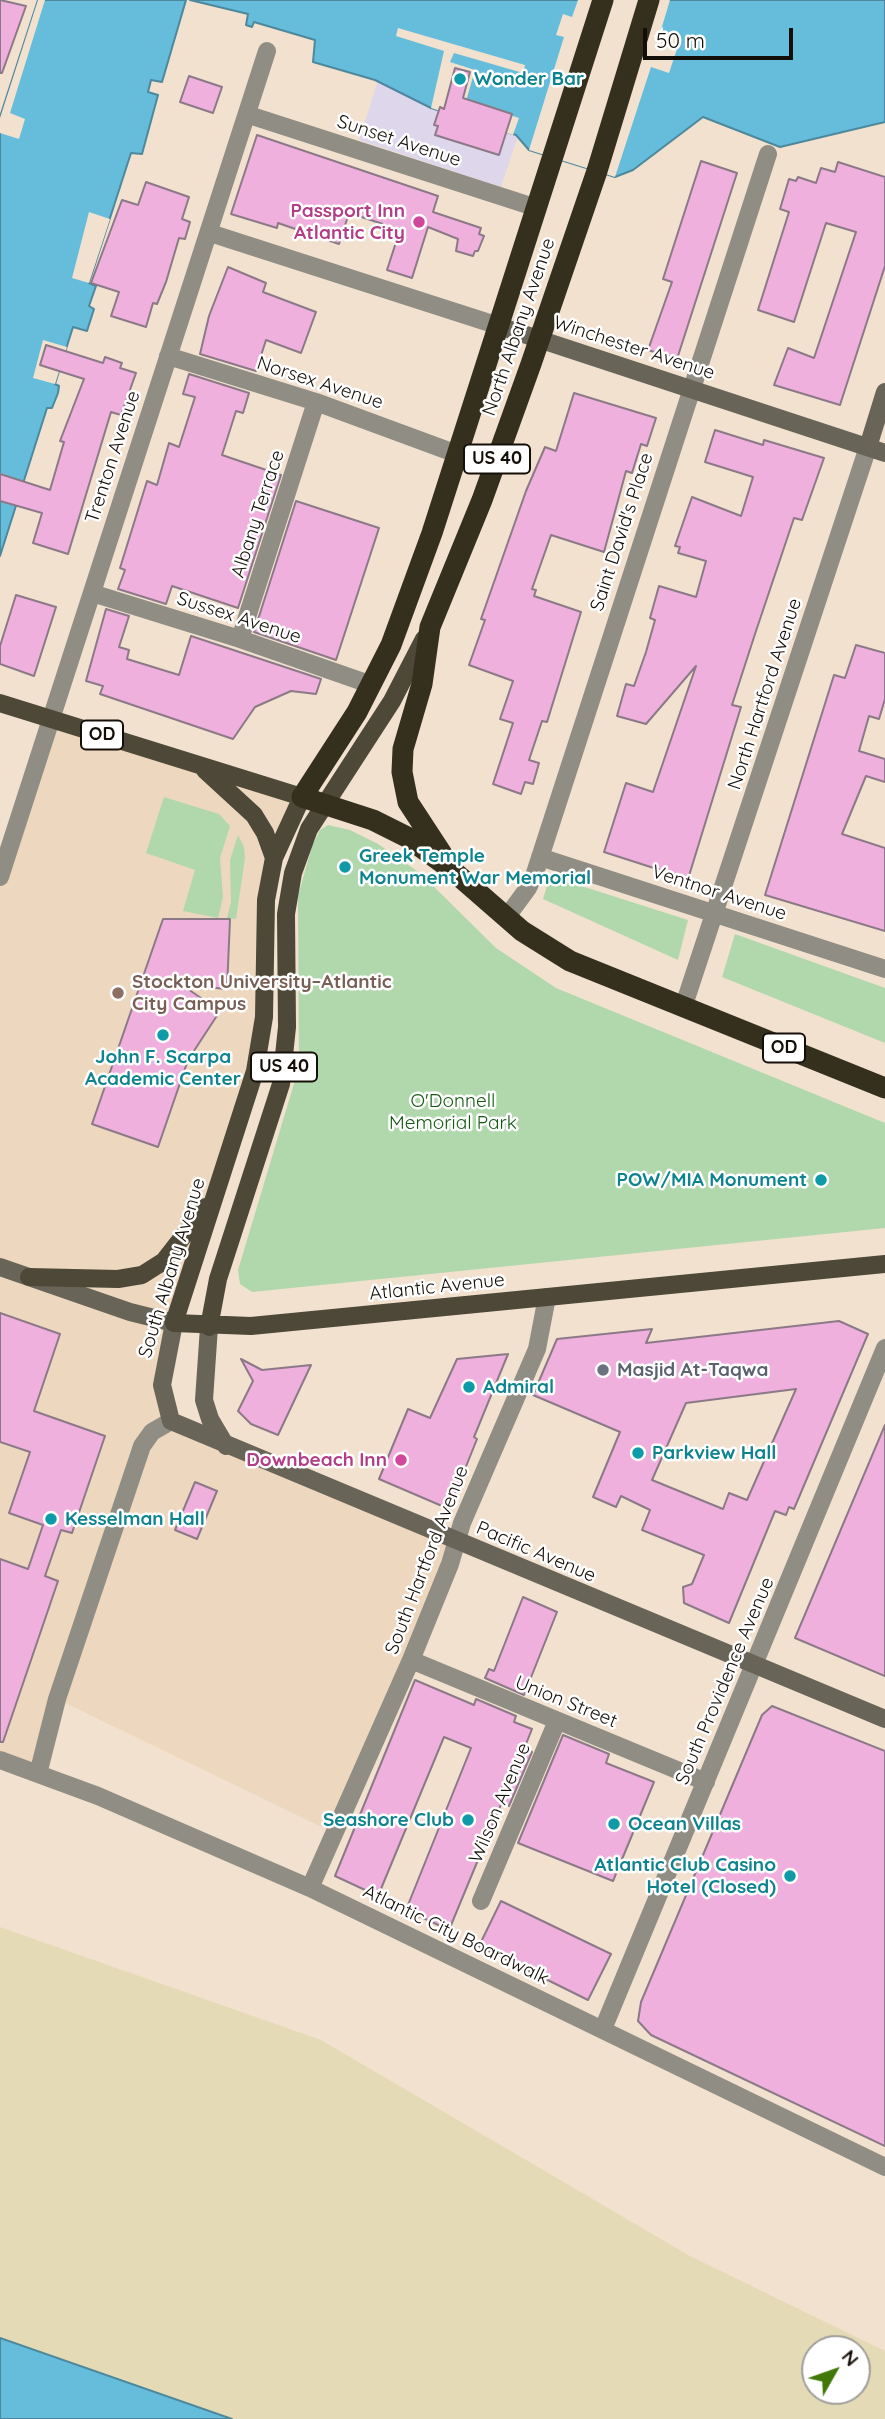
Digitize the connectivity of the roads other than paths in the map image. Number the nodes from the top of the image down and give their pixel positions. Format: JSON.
{"nodes":[{"id":1,"x":603,"y":0,"type":"edge"},
{"id":2,"x":649,"y":0,"type":"edge"},
{"id":3,"x":267,"y":51,"type":"dead end"},
{"id":4,"x":249,"y":115,"type":"junction"},
{"id":5,"x":768,"y":154,"type":"dead end"},
{"id":6,"x":537,"y":208,"type":"junction"},
{"id":7,"x":210,"y":233,"type":"junction"},
{"id":8,"x":499,"y":326,"type":"junction"},
{"id":9,"x":540,"y":340,"type":"junction"},
{"id":10,"x":168,"y":356,"type":"junction"},
{"id":11,"x":691,"y":390,"type":"junction"},
{"id":12,"x":885,"y":392,"type":"edge"},
{"id":13,"x":316,"y":402,"type":"junction"},
{"id":14,"x":876,"y":450,"type":"edge"},
{"id":15,"x":457,"y":454,"type":"junction"},
{"id":16,"x":92,"y":593,"type":"junction"},
{"id":17,"x":430,"y":627,"type":"junction"},
{"id":18,"x":240,"y":639,"type":"junction"},
{"id":19,"x":372,"y":685,"type":"junction"},
{"id":20,"x":0,"y":703,"type":"edge"},
{"id":21,"x":50,"y":719,"type":"junction"},
{"id":22,"x":200,"y":766,"type":"junction"},
{"id":23,"x":302,"y":797,"type":"junction"},
{"id":24,"x":324,"y":803,"type":"junction"},
{"id":25,"x":540,"y":857,"type":"junction"},
{"id":26,"x":274,"y":858,"type":"junction"},
{"id":27,"x":453,"y":870,"type":"junction"},
{"id":28,"x":0,"y":877,"type":"edge"},
{"id":29,"x":716,"y":914,"type":"junction"},
{"id":30,"x":506,"y":918,"type":"junction"},
{"id":31,"x":885,"y":968,"type":"edge"},
{"id":32,"x":683,"y":1008,"type":"junction"},
{"id":33,"x":885,"y":1087,"type":"edge"},
{"id":34,"x":215,"y":1196,"type":"junction"},
{"id":35,"x":885,"y":1265,"type":"edge"},
{"id":36,"x":0,"y":1267,"type":"edge"},
{"id":37,"x":29,"y":1277,"type":"junction"},
{"id":38,"x":547,"y":1297,"type":"junction"},
{"id":39,"x":174,"y":1323,"type":"junction"},
{"id":40,"x":209,"y":1327,"type":"junction"},
{"id":41,"x":885,"y":1348,"type":"edge"},
{"id":42,"x":171,"y":1421,"type":"junction"},
{"id":43,"x":226,"y":1446,"type":"junction"},
{"id":44,"x":456,"y":1541,"type":"junction"},
{"id":45,"x":411,"y":1660,"type":"junction"},
{"id":46,"x":754,"y":1665,"type":"junction"},
{"id":47,"x":885,"y":1719,"type":"edge"},
{"id":48,"x":557,"y":1721,"type":"junction"},
{"id":49,"x":0,"y":1760,"type":"edge"},
{"id":50,"x":38,"y":1774,"type":"junction"},
{"id":51,"x":706,"y":1782,"type":"junction"},
{"id":52,"x":310,"y":1888,"type":"junction"},
{"id":53,"x":481,"y":1901,"type":"dead end"},
{"id":54,"x":603,"y":2029,"type":"junction"},
{"id":55,"x":885,"y":2167,"type":"edge"}],
"edges":[{"from":1,"to":6,"type":"highway","name":"North Albany Avenue","number":"US 40"},
{"from":2,"to":9,"type":"highway","name":"North Albany Avenue","number":"US 40"},
{"from":3,"to":4,"type":"street","name":"Trenton Avenue"},
{"from":4,"to":6,"type":"street","name":"Sunset Avenue"},
{"from":4,"to":7,"type":"street","name":"Trenton Avenue"},
{"from":5,"to":11,"type":"street","name":"Saint David's Place"},
{"from":6,"to":8,"type":"highway","name":"North Albany Avenue","number":"US 40"},
{"from":7,"to":8,"type":"street","name":"Winchester Avenue"},
{"from":7,"to":10,"type":"street","name":"Trenton Avenue"},
{"from":8,"to":9,"type":"street","name":"Winchester Avenue"},
{"from":8,"to":15,"type":"highway","name":"North Albany Avenue","number":"US 40"},
{"from":9,"to":11,"type":"street","name":"Winchester Avenue"},
{"from":9,"to":17,"type":"highway","name":"North Albany Avenue","number":"US 40"},
{"from":10,"to":13,"type":"street","name":"Norsex Avenue"},
{"from":10,"to":16,"type":"street","name":"Trenton Avenue"},
{"from":11,"to":14,"type":"street","name":"Winchester Avenue"},
{"from":11,"to":25,"type":"street","name":"Saint David's Place"},
{"from":12,"to":14,"type":"street","name":"North Hartford Avenue"},
{"from":13,"to":15,"type":"street","name":"Norsex Avenue"},
{"from":13,"to":18,"type":"street","name":"Albany Terrace"},
{"from":14,"to":29,"type":"street","name":"North Hartford Avenue"},
{"from":15,"to":19,"type":"highway","name":"North Albany Avenue","number":"US 40"},
{"from":16,"to":18,"type":"street","name":"Sussex Avenue"},
{"from":16,"to":21,"type":"street","name":"Trenton Avenue"},
{"from":17,"to":24,"type":"main road","name":"North Albany Avenue","number":"US 40"},
{"from":17,"to":27,"type":"highway"},
{"from":18,"to":19,"type":"street","name":"Sussex Avenue"},
{"from":19,"to":23,"type":"highway","name":"North Albany Avenue","number":"US 40"},
{"from":20,"to":21,"type":"main road","number":"OD"},
{"from":21,"to":22,"type":"main road","number":"OD"},
{"from":21,"to":28,"type":"street","name":"Trenton Avenue"},
{"from":22,"to":23,"type":"main road","number":"OD"},
{"from":22,"to":26,"type":"main road"},
{"from":23,"to":24,"type":"highway","number":"OD"},
{"from":23,"to":26,"type":"main road","name":"South Albany Avenue","number":"US 40"},
{"from":24,"to":27,"type":"highway","number":"OD"},
{"from":24,"to":40,"type":"main road","number":"US 40"},
{"from":25,"to":29,"type":"street","name":"Ventnor Avenue"},
{"from":25,"to":30,"type":"street","name":"Saint David's Place"},
{"from":26,"to":34,"type":"main road","name":"South Albany Avenue","number":"US 40"},
{"from":27,"to":30,"type":"highway","number":"OD"},
{"from":29,"to":31,"type":"street","name":"Ventnor Avenue"},
{"from":29,"to":32,"type":"street","name":"North Hartford Avenue"},
{"from":30,"to":32,"type":"highway","number":"OD"},
{"from":32,"to":33,"type":"highway","number":"OD"},
{"from":34,"to":37,"type":"main road"},
{"from":34,"to":39,"type":"main road","name":"South Albany Avenue","number":"US 40"},
{"from":35,"to":38,"type":"main road","name":"Atlantic Avenue"},
{"from":36,"to":37,"type":"street","name":"Atlantic Avenue"},
{"from":37,"to":39,"type":"street","name":"Atlantic Avenue"},
{"from":38,"to":40,"type":"main road","name":"Atlantic Avenue"},
{"from":38,"to":44,"type":"street","name":"South Hartford Avenue"},
{"from":39,"to":40,"type":"main road","name":"Atlantic Avenue"},
{"from":39,"to":42,"type":"street","name":"South Albany Avenue"},
{"from":40,"to":43,"type":"street"},
{"from":41,"to":46,"type":"street","name":"South Providence Avenue"},
{"from":42,"to":43,"type":"street","name":"Pacific Avenue"},
{"from":42,"to":50,"type":"street"},
{"from":43,"to":44,"type":"street","name":"Pacific Avenue"},
{"from":44,"to":45,"type":"street","name":"South Hartford Avenue"},
{"from":44,"to":46,"type":"street","name":"Pacific Avenue"},
{"from":45,"to":48,"type":"street","name":"Union Street"},
{"from":45,"to":52,"type":"street","name":"South Hartford Avenue"},
{"from":46,"to":47,"type":"street","name":"Pacific Avenue"},
{"from":46,"to":51,"type":"street","name":"South Providence Avenue"},
{"from":48,"to":51,"type":"street","name":"Union Street"},
{"from":48,"to":53,"type":"street","name":"Wilson Avenue"},
{"from":49,"to":50,"type":"street","name":"Atlantic City Boardwalk"},
{"from":50,"to":52,"type":"street","name":"Atlantic City Boardwalk"},
{"from":51,"to":54,"type":"street","name":"South Providence Avenue"},
{"from":52,"to":54,"type":"street","name":"Atlantic City Boardwalk"},
{"from":54,"to":55,"type":"street","name":"Atlantic City Boardwalk"}]}
